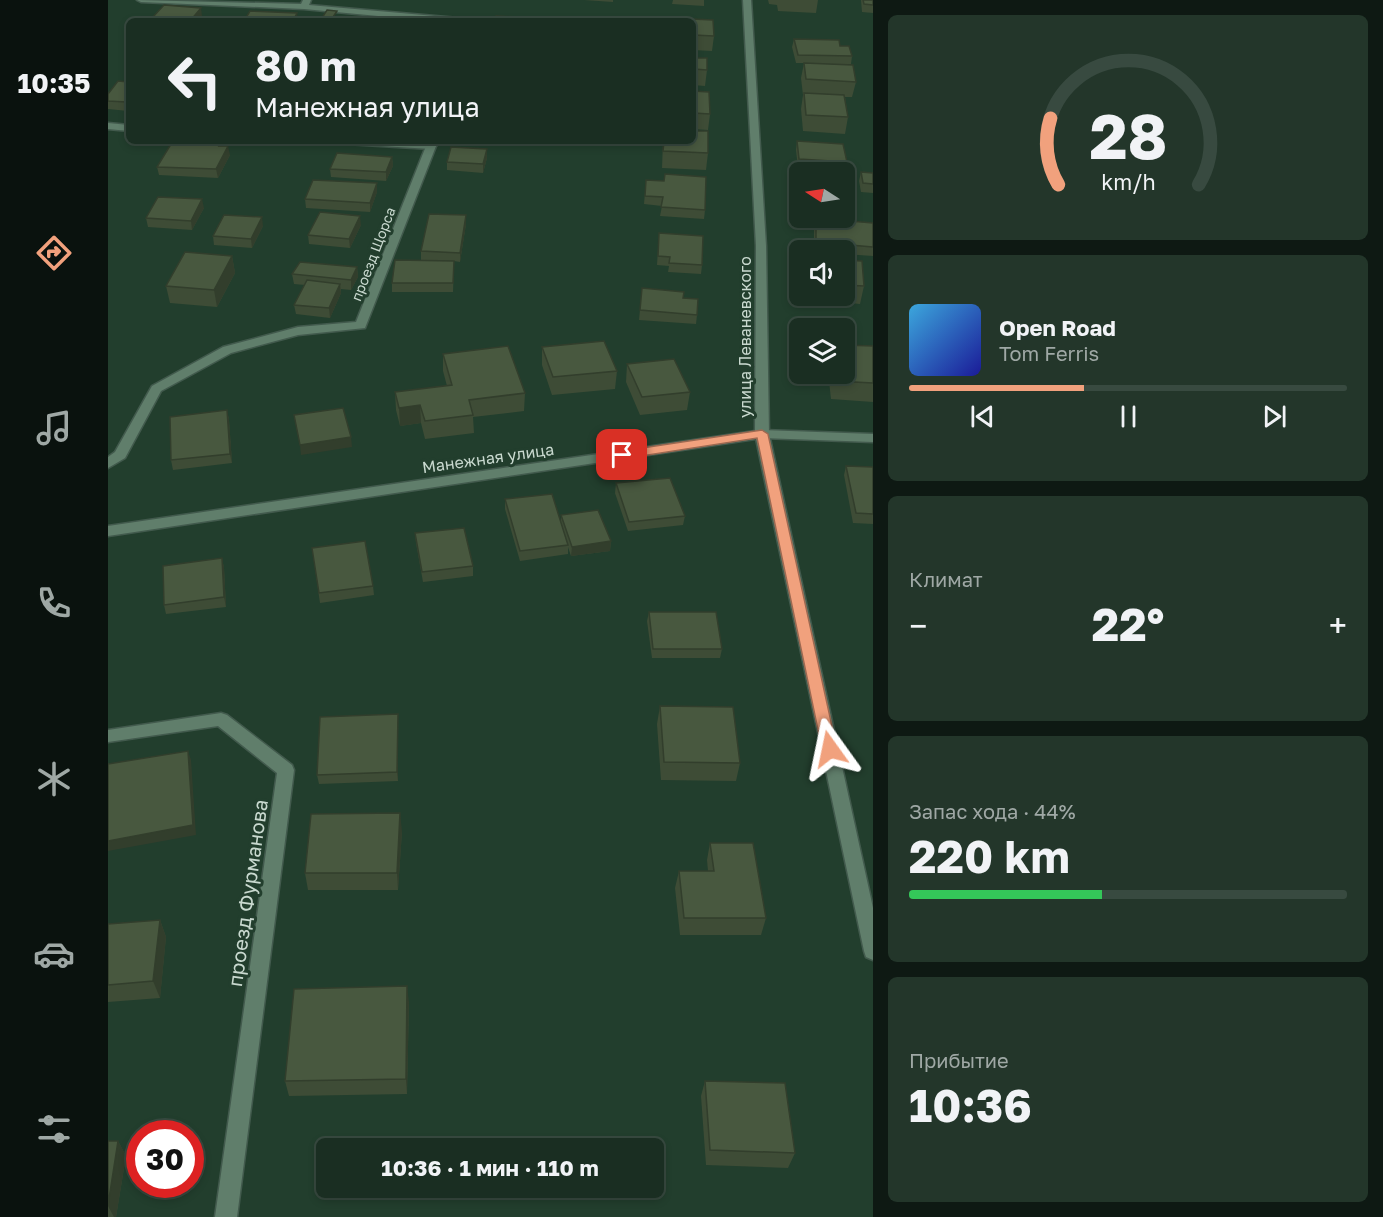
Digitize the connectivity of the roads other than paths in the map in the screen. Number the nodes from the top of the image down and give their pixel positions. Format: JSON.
{"nodes":[{"id":1,"x":141,"y":0,"type":"edge"},
{"id":2,"x":747,"y":0,"type":"edge"},
{"id":3,"x":305,"y":3,"type":"edge"},
{"id":4,"x":432,"y":18,"type":"edge"},
{"id":5,"x":108,"y":126,"type":"edge"},
{"id":6,"x":126,"y":128,"type":"edge"},
{"id":7,"x":432,"y":144,"type":"edge"},
{"id":8,"x":762,"y":434,"type":"junction"},
{"id":9,"x":873,"y":438,"type":"edge"},
{"id":10,"x":108,"y":464,"type":"edge"},
{"id":11,"x":108,"y":531,"type":"edge"},
{"id":12,"x":108,"y":736,"type":"edge"},
{"id":13,"x":873,"y":951,"type":"edge"},
{"id":14,"x":226,"y":1217,"type":"edge"}],
"edges":[{"from":1,"to":3,"type":"street"},
{"from":2,"to":8,"type":"street","name":"улица Леваневского"},
{"from":3,"to":4,"type":"street"},
{"from":5,"to":6,"type":"street"},
{"from":7,"to":10,"type":"street","name":"проезд Щорса"},
{"from":8,"to":9,"type":"street","name":"Манежная улица"},
{"from":8,"to":11,"type":"street","name":"Манежная улица"},
{"from":8,"to":13,"type":"street","name":"улица Леваневского"},
{"from":12,"to":14,"type":"street","name":"проезд Фурманова"}]}
